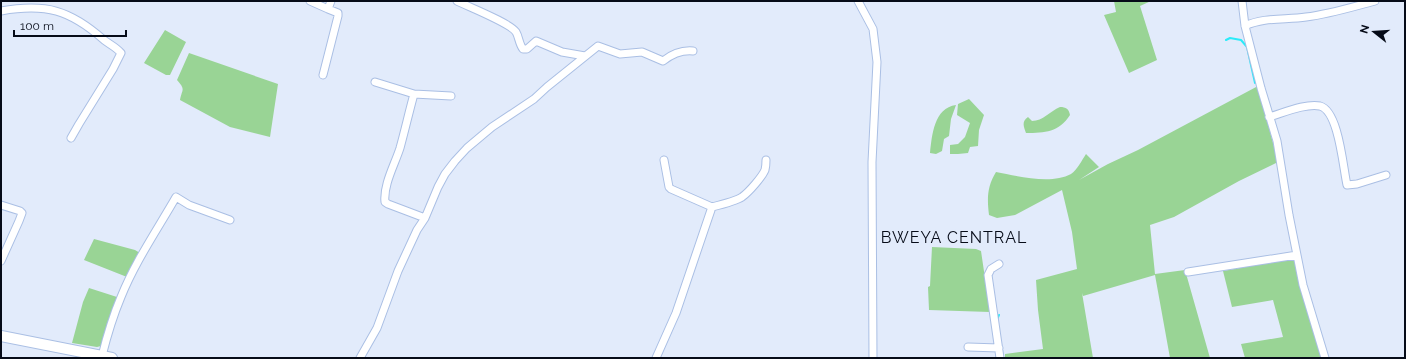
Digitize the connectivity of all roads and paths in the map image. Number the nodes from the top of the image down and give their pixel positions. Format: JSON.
{"nodes":[{"id":1,"x":310,"y":1,"type":"edge"},
{"id":2,"x":332,"y":1,"type":"edge"},
{"id":3,"x":457,"y":1,"type":"edge"},
{"id":4,"x":858,"y":1,"type":"edge"},
{"id":5,"x":1242,"y":1,"type":"edge"},
{"id":6,"x":1375,"y":1,"type":"edge"},
{"id":7,"x":1,"y":10,"type":"edge"},
{"id":8,"x":328,"y":10,"type":"junction"},
{"id":9,"x":1246,"y":26,"type":"junction"},
{"id":10,"x":693,"y":51,"type":"dead end"},
{"id":11,"x":585,"y":56,"type":"junction"},
{"id":12,"x":323,"y":75,"type":"dead end"},
{"id":13,"x":375,"y":82,"type":"dead end"},
{"id":14,"x":414,"y":94,"type":"junction"},
{"id":15,"x":451,"y":96,"type":"dead end"},
{"id":16,"x":1269,"y":117,"type":"junction"},
{"id":17,"x":71,"y":138,"type":"dead end"},
{"id":18,"x":664,"y":160,"type":"dead end"},
{"id":19,"x":766,"y":160,"type":"dead end"},
{"id":20,"x":1386,"y":175,"type":"dead end"},
{"id":21,"x":1,"y":204,"type":"edge"},
{"id":22,"x":712,"y":207,"type":"junction"},
{"id":23,"x":425,"y":218,"type":"junction"},
{"id":24,"x":230,"y":220,"type":"dead end"},
{"id":25,"x":1297,"y":255,"type":"junction"},
{"id":26,"x":1,"y":261,"type":"edge"},
{"id":27,"x":999,"y":264,"type":"dead end"},
{"id":28,"x":1188,"y":272,"type":"dead end"},
{"id":29,"x":1,"y":336,"type":"edge"},
{"id":30,"x":968,"y":347,"type":"dead end"},
{"id":31,"x":999,"y":348,"type":"junction"},
{"id":32,"x":107,"y":357,"type":"edge"},
{"id":33,"x":360,"y":358,"type":"edge"},
{"id":34,"x":656,"y":358,"type":"edge"},
{"id":35,"x":873,"y":358,"type":"edge"},
{"id":36,"x":1000,"y":358,"type":"edge"},
{"id":37,"x":1325,"y":358,"type":"edge"}],
"edges":[{"from":1,"to":8,"type":"street"},
{"from":2,"to":8,"type":"street"},
{"from":3,"to":11,"type":"street"},
{"from":4,"to":35,"type":"street"},
{"from":5,"to":9,"type":"street"},
{"from":6,"to":9,"type":"street"},
{"from":7,"to":17,"type":"street"},
{"from":8,"to":12,"type":"street"},
{"from":9,"to":16,"type":"street"},
{"from":10,"to":11,"type":"street"},
{"from":11,"to":23,"type":"street"},
{"from":13,"to":14,"type":"street"},
{"from":14,"to":15,"type":"street"},
{"from":14,"to":23,"type":"street"},
{"from":16,"to":20,"type":"street"},
{"from":16,"to":25,"type":"street"},
{"from":18,"to":22,"type":"street"},
{"from":19,"to":22,"type":"street"},
{"from":21,"to":26,"type":"street"},
{"from":22,"to":34,"type":"street"},
{"from":23,"to":33,"type":"street"},
{"from":24,"to":32,"type":"street"},
{"from":25,"to":28,"type":"street"},
{"from":25,"to":37,"type":"street"},
{"from":27,"to":31,"type":"street"},
{"from":29,"to":32,"type":"street"},
{"from":30,"to":31,"type":"street"},
{"from":31,"to":36,"type":"street"}]}
